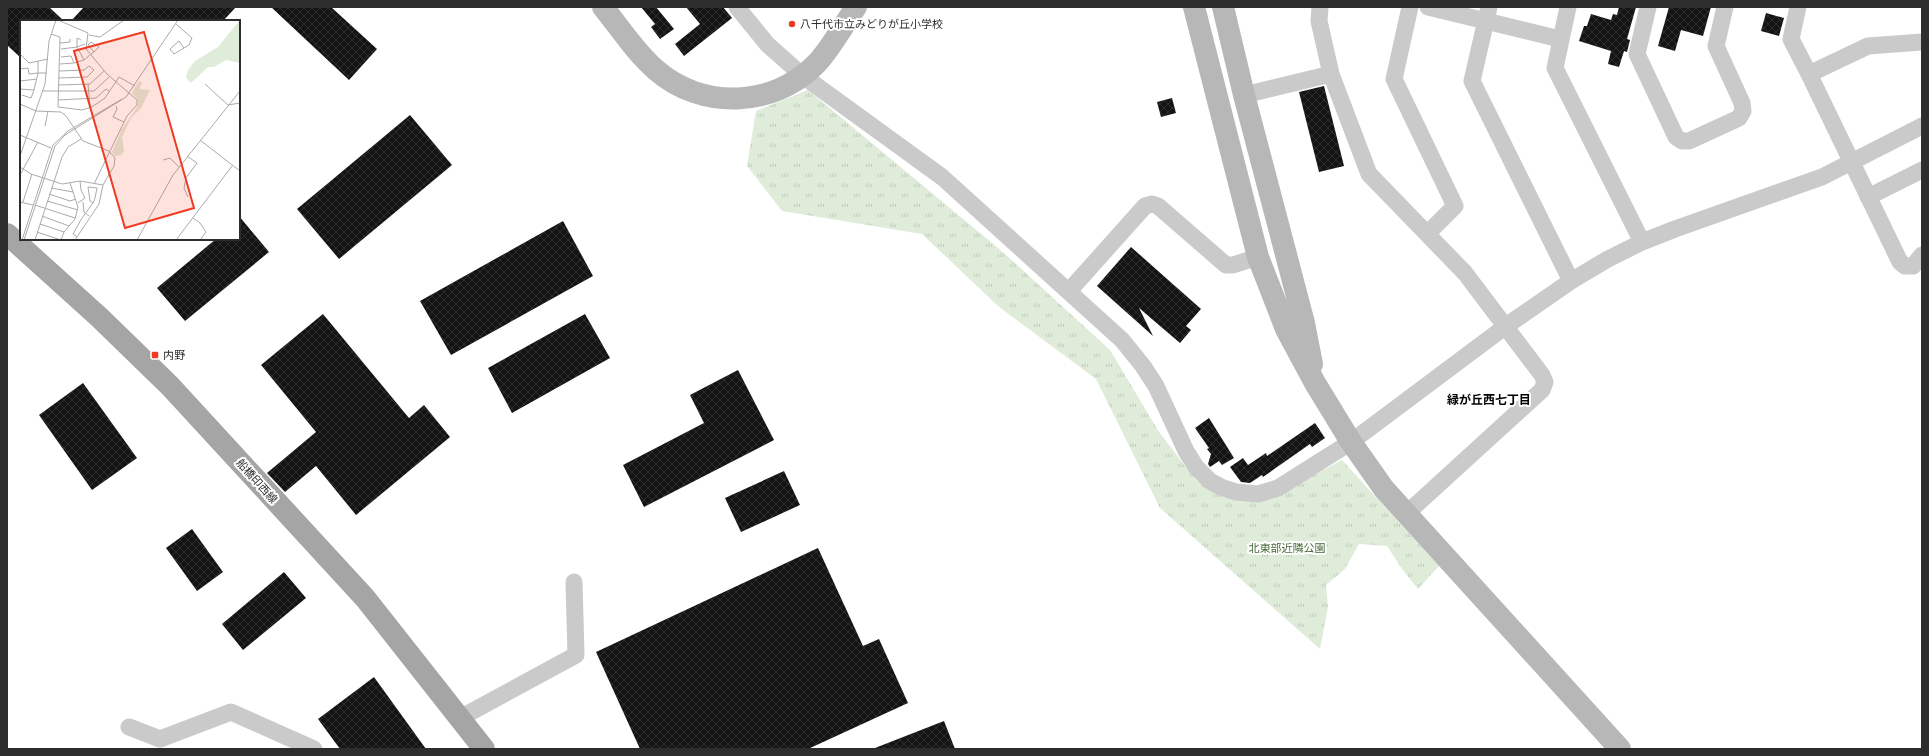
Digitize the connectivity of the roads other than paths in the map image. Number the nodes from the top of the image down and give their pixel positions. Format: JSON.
{"nodes":[{"id":1,"x":604,"y":7,"type":"edge"},
{"id":2,"x":737,"y":7,"type":"edge"},
{"id":3,"x":856,"y":7,"type":"edge"},
{"id":4,"x":1194,"y":7,"type":"edge"},
{"id":5,"x":1223,"y":7,"type":"edge"},
{"id":6,"x":1320,"y":7,"type":"edge"},
{"id":7,"x":1410,"y":7,"type":"edge"},
{"id":8,"x":1428,"y":7,"type":"edge"},
{"id":9,"x":1568,"y":7,"type":"edge"},
{"id":10,"x":1648,"y":7,"type":"edge"},
{"id":11,"x":1725,"y":7,"type":"edge"},
{"id":12,"x":1798,"y":7,"type":"edge"},
{"id":13,"x":1487,"y":14,"type":"edge"},
{"id":14,"x":1560,"y":39,"type":"junction"},
{"id":15,"x":1922,"y":42,"type":"edge"},
{"id":16,"x":1331,"y":74,"type":"junction"},
{"id":17,"x":1809,"y":74,"type":"junction"},
{"id":18,"x":803,"y":76,"type":"junction"},
{"id":19,"x":1244,"y":95,"type":"junction"},
{"id":20,"x":1922,"y":126,"type":"edge"},
{"id":21,"x":1851,"y":163,"type":"junction"},
{"id":22,"x":1922,"y":170,"type":"edge"},
{"id":23,"x":1868,"y":196,"type":"junction"},
{"id":24,"x":7,"y":234,"type":"edge"},
{"id":25,"x":1427,"y":234,"type":"junction"},
{"id":26,"x":1642,"y":242,"type":"junction"},
{"id":27,"x":1922,"y":254,"type":"edge"},
{"id":28,"x":1258,"y":257,"type":"junction"},
{"id":29,"x":1571,"y":281,"type":"junction"},
{"id":30,"x":1069,"y":291,"type":"junction"},
{"id":31,"x":1506,"y":326,"type":"junction"},
{"id":32,"x":1315,"y":383,"type":"junction"},
{"id":33,"x":1351,"y":442,"type":"junction"},
{"id":34,"x":1406,"y":514,"type":"junction"},
{"id":35,"x":574,"y":582,"type":"dead end"},
{"id":36,"x":460,"y":718,"type":"junction"},
{"id":37,"x":129,"y":727,"type":"dead end"},
{"id":38,"x":314,"y":749,"type":"edge"},
{"id":39,"x":484,"y":749,"type":"edge"},
{"id":40,"x":1620,"y":749,"type":"edge"}],
"edges":[{"from":1,"to":18,"type":"street"},
{"from":2,"to":18,"type":"street"},
{"from":3,"to":18,"type":"street"},
{"from":4,"to":28,"type":"street"},
{"from":5,"to":19,"type":"street"},
{"from":6,"to":16,"type":"street"},
{"from":7,"to":25,"type":"street"},
{"from":8,"to":13,"type":"street"},
{"from":9,"to":14,"type":"street"},
{"from":10,"to":11,"type":"street"},
{"from":12,"to":17,"type":"street"},
{"from":13,"to":14,"type":"street"},
{"from":13,"to":29,"type":"street"},
{"from":14,"to":26,"type":"street"},
{"from":15,"to":17,"type":"street"},
{"from":16,"to":19,"type":"street"},
{"from":16,"to":25,"type":"street"},
{"from":17,"to":21,"type":"street"},
{"from":18,"to":30,"type":"street"},
{"from":19,"to":32,"type":"street"},
{"from":20,"to":21,"type":"street"},
{"from":21,"to":23,"type":"street"},
{"from":21,"to":26,"type":"street"},
{"from":22,"to":23,"type":"street"},
{"from":23,"to":27,"type":"street"},
{"from":24,"to":36,"type":"main road","name":"船橋印西線"},
{"from":25,"to":31,"type":"street"},
{"from":26,"to":29,"type":"street"},
{"from":28,"to":30,"type":"street"},
{"from":28,"to":32,"type":"street"},
{"from":29,"to":31,"type":"street"},
{"from":30,"to":33,"type":"street"},
{"from":31,"to":33,"type":"street"},
{"from":31,"to":34,"type":"street"},
{"from":32,"to":33,"type":"street"},
{"from":33,"to":34,"type":"street"},
{"from":34,"to":40,"type":"street"},
{"from":35,"to":36,"type":"street"},
{"from":36,"to":39,"type":"main road","name":"船橋印西線"},
{"from":37,"to":38,"type":"street"}]}
